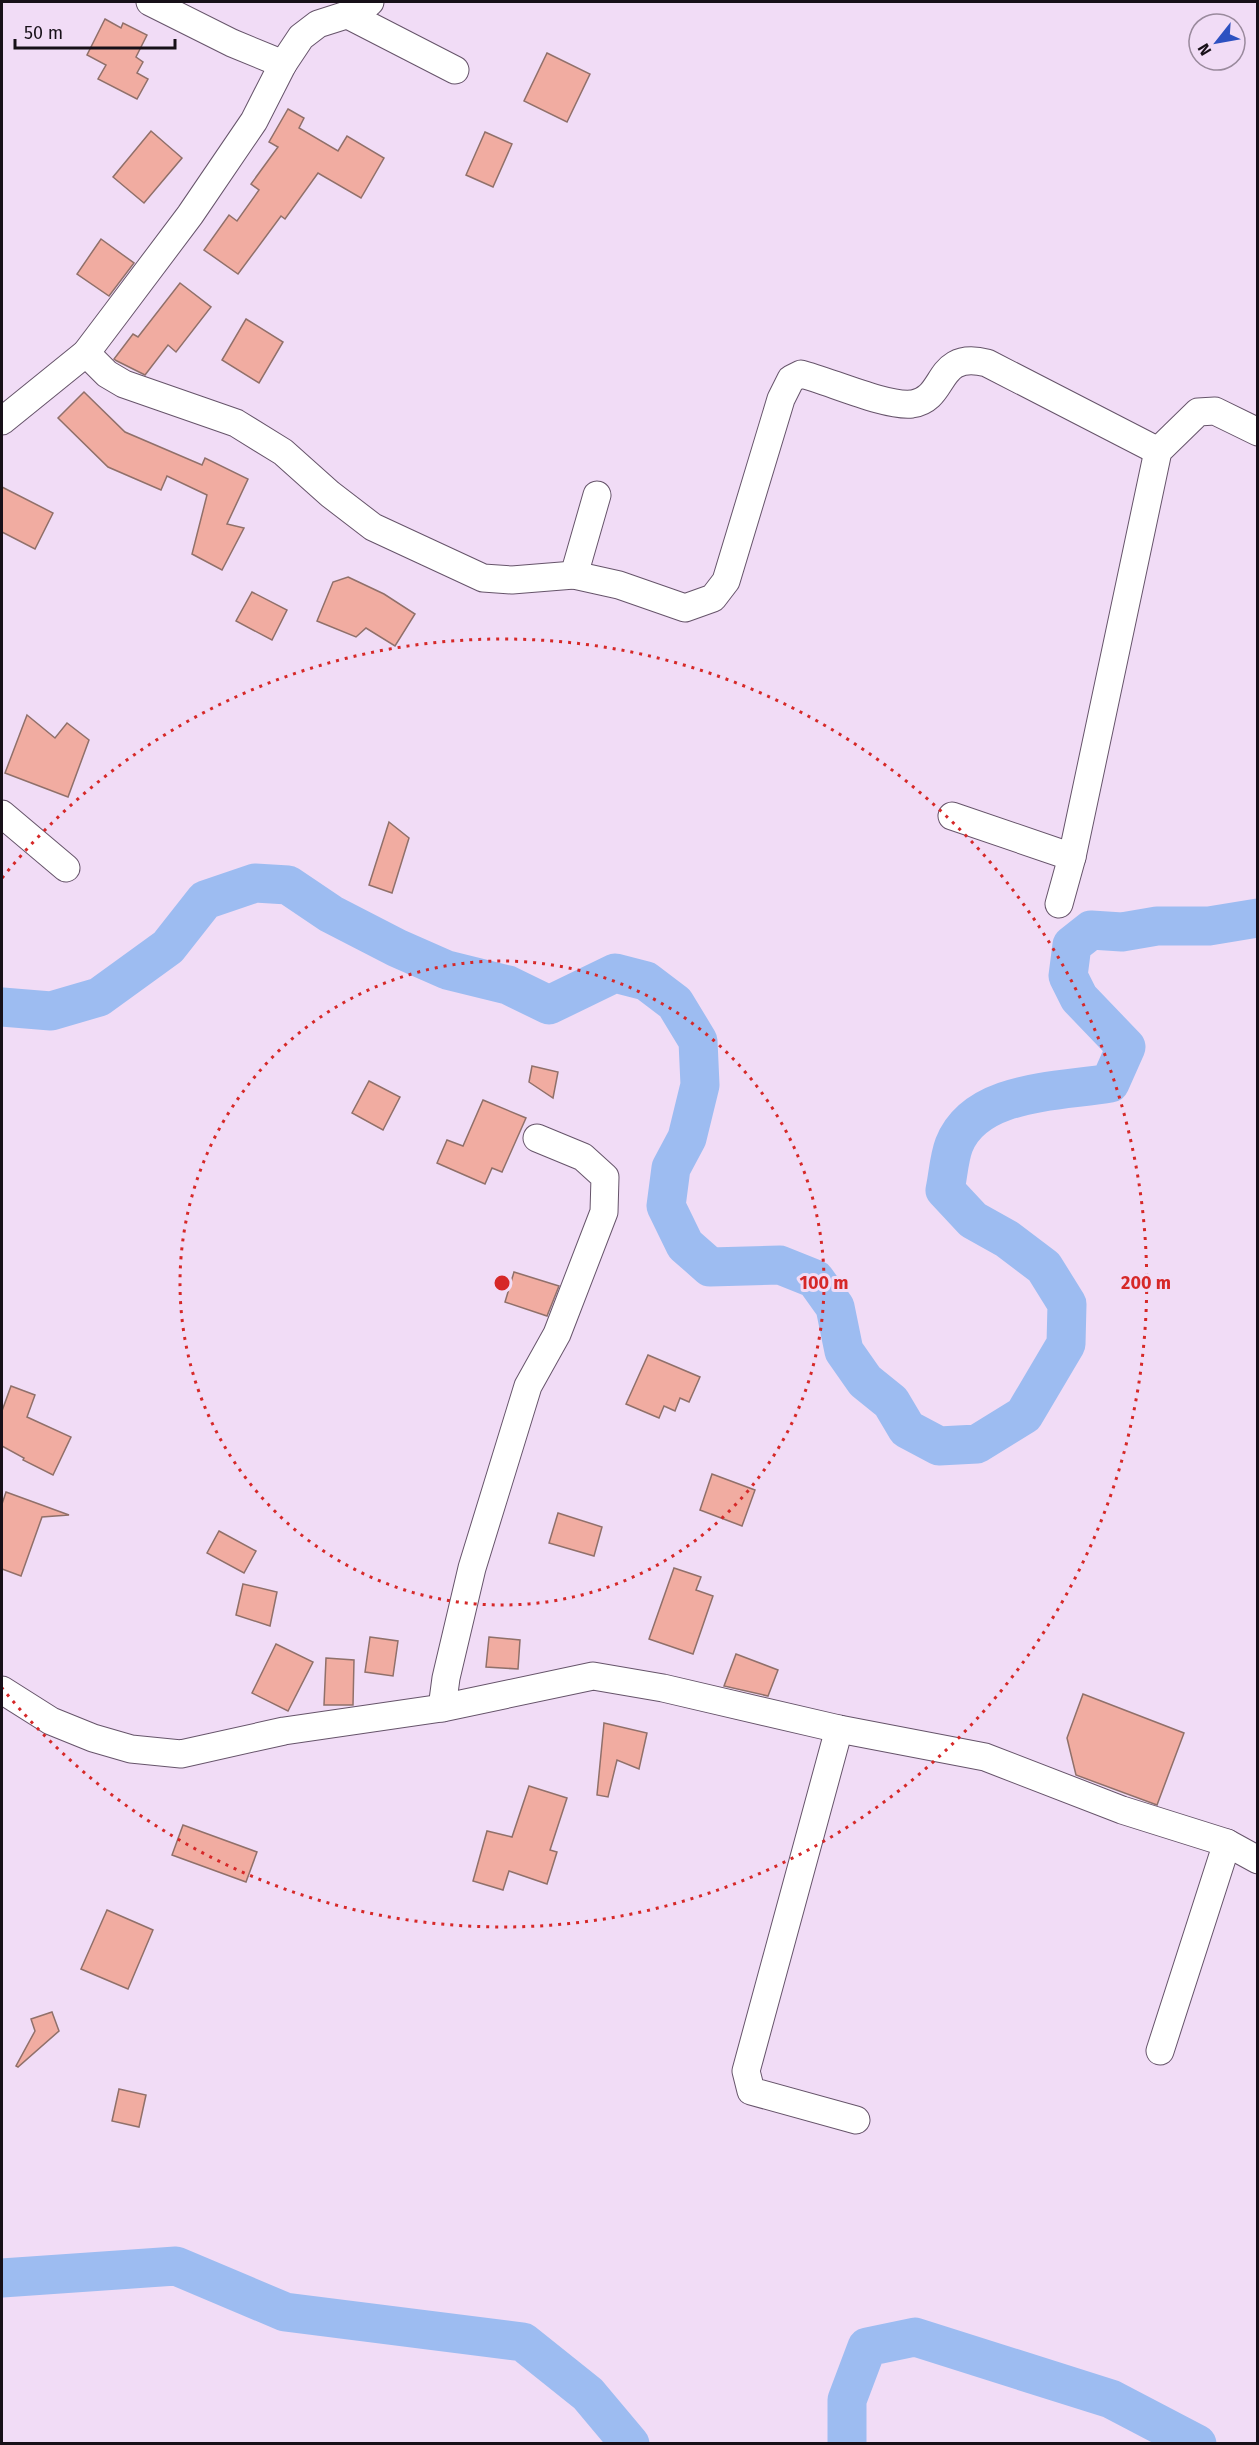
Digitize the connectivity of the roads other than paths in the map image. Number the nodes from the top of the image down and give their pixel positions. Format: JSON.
{"nodes":[{"id":1,"x":150,"y":2,"type":"edge"},
{"id":2,"x":359,"y":8,"type":"edge"},
{"id":3,"x":283,"y":64,"type":"junction"},
{"id":4,"x":455,"y":70,"type":"dead end"},
{"id":5,"x":86,"y":352,"type":"junction"},
{"id":6,"x":2,"y":421,"type":"edge"},
{"id":7,"x":1257,"y":432,"type":"edge"},
{"id":8,"x":1158,"y":451,"type":"junction"},
{"id":9,"x":597,"y":495,"type":"dead end"},
{"id":10,"x":574,"y":575,"type":"junction"},
{"id":11,"x":2,"y":814,"type":"edge"},
{"id":12,"x":952,"y":816,"type":"dead end"},
{"id":13,"x":1072,"y":857,"type":"junction"},
{"id":14,"x":66,"y":868,"type":"dead end"},
{"id":15,"x":1059,"y":904,"type":"dead end"},
{"id":16,"x":537,"y":1138,"type":"dead end"},
{"id":17,"x":2,"y":1690,"type":"edge"},
{"id":18,"x":442,"y":1708,"type":"junction"},
{"id":19,"x":839,"y":1729,"type":"junction"},
{"id":20,"x":1227,"y":1843,"type":"junction"},
{"id":21,"x":1257,"y":1860,"type":"edge"},
{"id":22,"x":1160,"y":2051,"type":"dead end"},
{"id":23,"x":856,"y":2120,"type":"dead end"}],
"edges":[{"from":1,"to":3,"type":"street"},
{"from":2,"to":3,"type":"street"},
{"from":2,"to":4,"type":"street"},
{"from":3,"to":5,"type":"street"},
{"from":5,"to":6,"type":"street"},
{"from":5,"to":10,"type":"street"},
{"from":7,"to":8,"type":"street"},
{"from":8,"to":10,"type":"street"},
{"from":8,"to":13,"type":"street"},
{"from":9,"to":10,"type":"street"},
{"from":11,"to":14,"type":"street"},
{"from":12,"to":13,"type":"street"},
{"from":13,"to":15,"type":"street"},
{"from":16,"to":18,"type":"street"},
{"from":17,"to":18,"type":"street"},
{"from":18,"to":19,"type":"street"},
{"from":19,"to":20,"type":"street"},
{"from":19,"to":23,"type":"street"},
{"from":20,"to":21,"type":"street"},
{"from":20,"to":22,"type":"street"}]}
